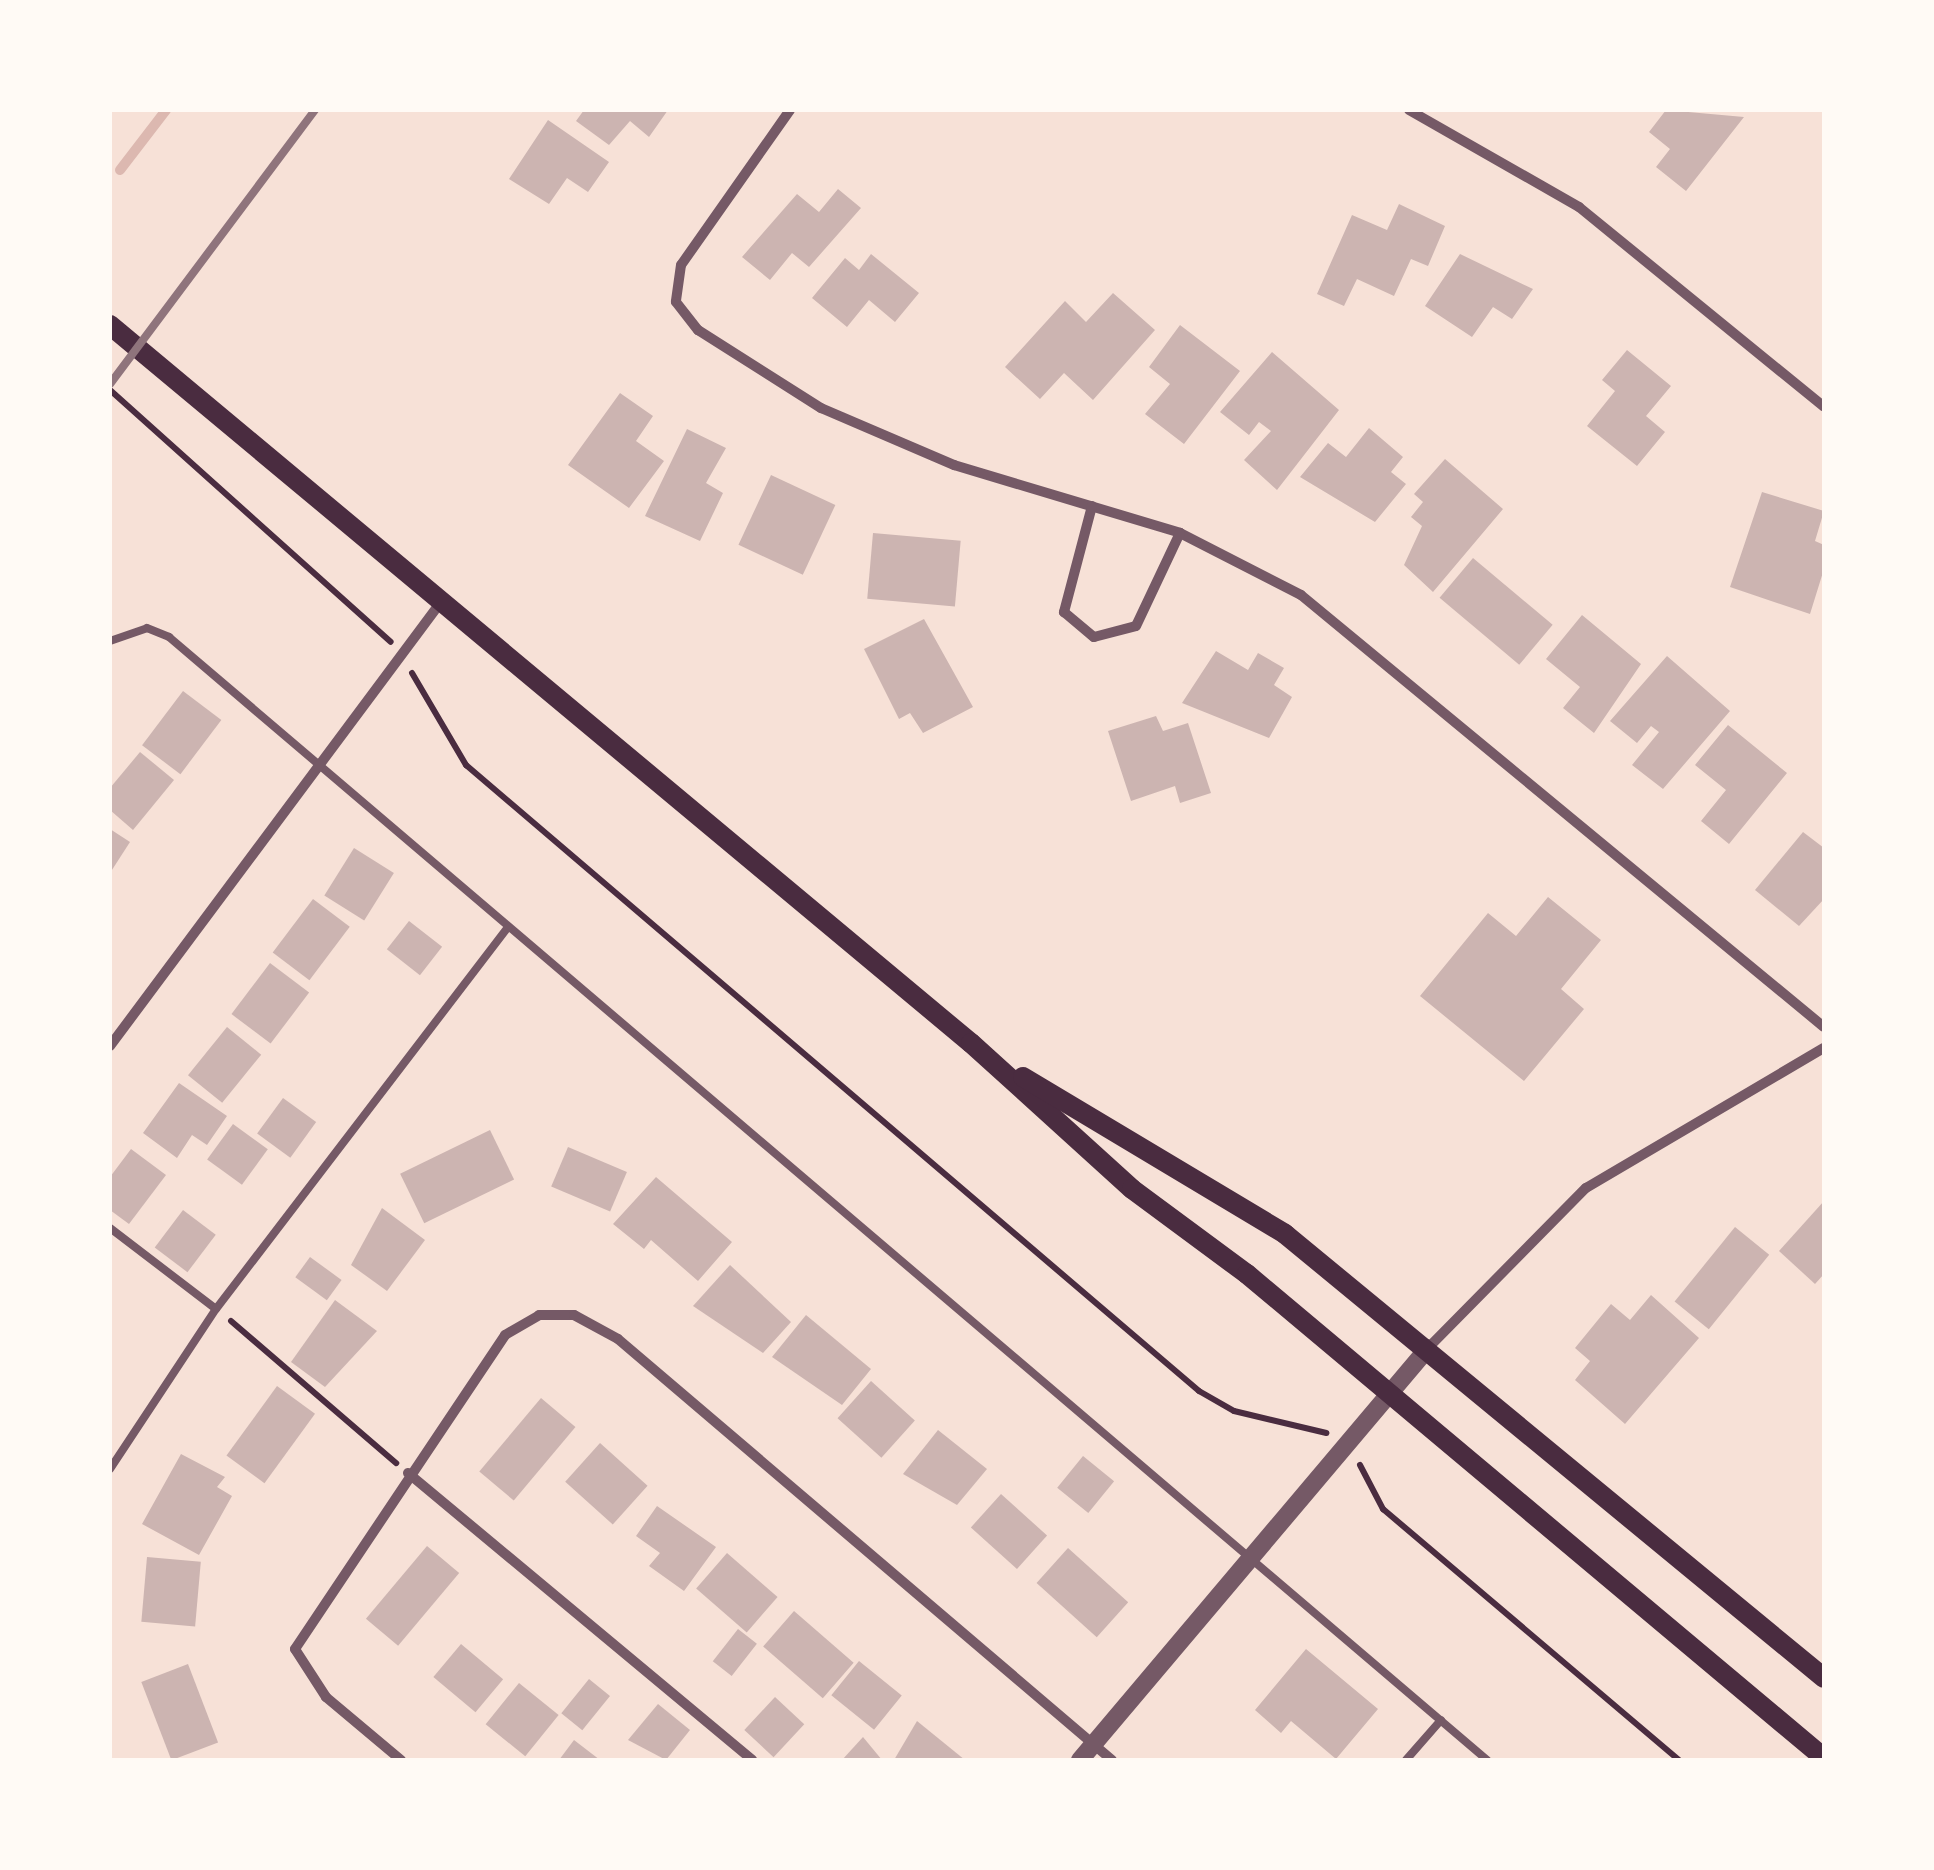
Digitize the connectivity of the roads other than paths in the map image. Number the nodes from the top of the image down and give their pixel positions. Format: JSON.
{"nodes":[{"id":1,"x":790,"y":110,"type":"edge"},
{"id":2,"x":1409,"y":110,"type":"edge"},
{"id":3,"x":110,"y":325,"type":"edge"},
{"id":4,"x":1824,"y":407,"type":"edge"},
{"id":5,"x":1092,"y":506,"type":"junction"},
{"id":6,"x":1180,"y":533,"type":"junction"},
{"id":7,"x":441,"y":602,"type":"junction"},
{"id":8,"x":110,"y":640,"type":"edge"},
{"id":9,"x":318,"y":761,"type":"junction"},
{"id":10,"x":508,"y":926,"type":"junction"},
{"id":11,"x":1824,"y":1027,"type":"edge"},
{"id":12,"x":971,"y":1043,"type":"junction"},
{"id":13,"x":110,"y":1046,"type":"edge"},
{"id":14,"x":1824,"y":1048,"type":"edge"},
{"id":15,"x":110,"y":1228,"type":"edge"},
{"id":16,"x":216,"y":1309,"type":"junction"},
{"id":17,"x":1428,"y":1348,"type":"junction"},
{"id":18,"x":1389,"y":1393,"type":"junction"},
{"id":19,"x":110,"y":1469,"type":"edge"},
{"id":20,"x":408,"y":1473,"type":"junction"},
{"id":21,"x":1251,"y":1558,"type":"junction"},
{"id":22,"x":1824,"y":1678,"type":"edge"},
{"id":23,"x":1441,"y":1720,"type":"junction"},
{"id":24,"x":1094,"y":1744,"type":"junction"},
{"id":25,"x":1824,"y":1758,"type":"edge"},
{"id":26,"x":401,"y":1760,"type":"edge"},
{"id":27,"x":752,"y":1760,"type":"edge"},
{"id":28,"x":1080,"y":1760,"type":"edge"},
{"id":29,"x":1112,"y":1760,"type":"edge"},
{"id":30,"x":1406,"y":1760,"type":"edge"},
{"id":31,"x":1488,"y":1760,"type":"edge"}],
"edges":[{"from":1,"to":5,"type":"street"},
{"from":2,"to":4,"type":"street"},
{"from":3,"to":7,"type":"main road"},
{"from":5,"to":6,"type":"street"},
{"from":5,"to":6,"type":"street"},
{"from":6,"to":11,"type":"street"},
{"from":7,"to":9,"type":"street"},
{"from":7,"to":12,"type":"main road"},
{"from":8,"to":9,"type":"lane"},
{"from":9,"to":10,"type":"lane"},
{"from":9,"to":13,"type":"street"},
{"from":10,"to":16,"type":"lane"},
{"from":10,"to":21,"type":"lane"},
{"from":12,"to":17,"type":"main road"},
{"from":12,"to":18,"type":"main road"},
{"from":14,"to":17,"type":"street"},
{"from":15,"to":16,"type":"lane"},
{"from":16,"to":19,"type":"lane"},
{"from":17,"to":18,"type":"street"},
{"from":17,"to":22,"type":"main road"},
{"from":18,"to":21,"type":"street"},
{"from":18,"to":25,"type":"main road"},
{"from":20,"to":24,"type":"street"},
{"from":20,"to":26,"type":"street"},
{"from":20,"to":27,"type":"street"},
{"from":21,"to":23,"type":"lane"},
{"from":21,"to":24,"type":"street"},
{"from":23,"to":30,"type":"lane"},
{"from":23,"to":31,"type":"lane"},
{"from":24,"to":28,"type":"street"},
{"from":24,"to":29,"type":"street"}]}
